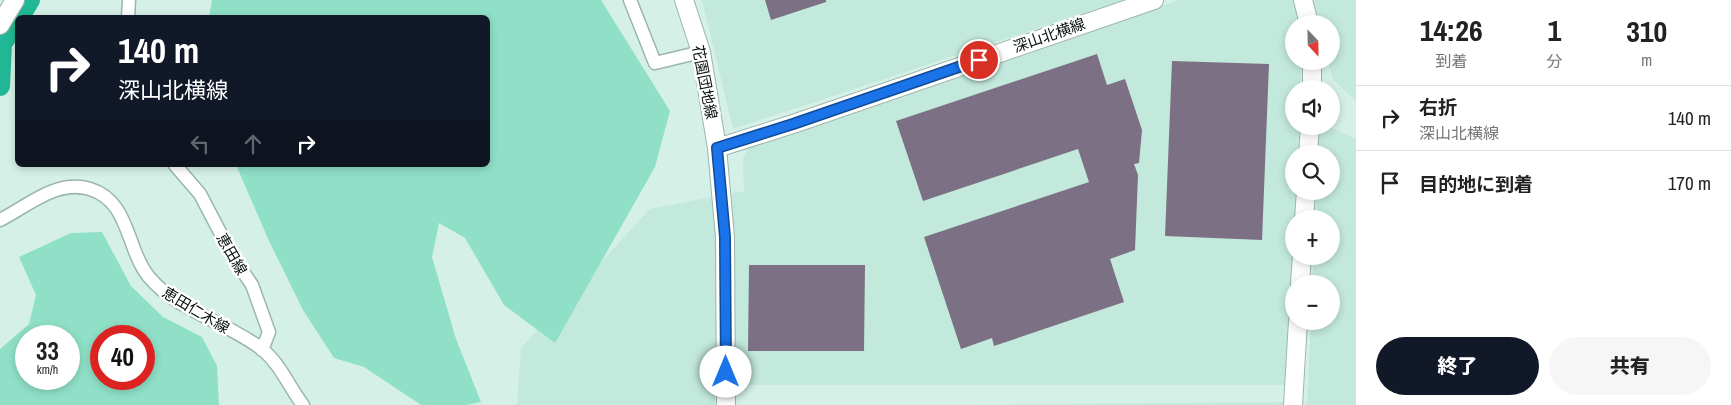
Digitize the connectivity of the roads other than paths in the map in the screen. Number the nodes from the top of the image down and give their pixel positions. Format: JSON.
{"nodes":[{"id":1,"x":15,"y":0,"type":"edge"},
{"id":2,"x":130,"y":0,"type":"edge"},
{"id":3,"x":630,"y":0,"type":"edge"},
{"id":4,"x":684,"y":0,"type":"edge"},
{"id":5,"x":1154,"y":0,"type":"edge"},
{"id":6,"x":1303,"y":0,"type":"edge"},
{"id":7,"x":128,"y":15,"type":"edge"},
{"id":8,"x":1307,"y":15,"type":"edge"},
{"id":9,"x":0,"y":26,"type":"edge"},
{"id":10,"x":701,"y":52,"type":"junction"},
{"id":11,"x":717,"y":148,"type":"junction"},
{"id":12,"x":177,"y":167,"type":"edge"},
{"id":13,"x":0,"y":220,"type":"edge"},
{"id":14,"x":1297,"y":330,"type":"edge"},
{"id":15,"x":262,"y":350,"type":"junction"},
{"id":16,"x":303,"y":405,"type":"edge"},
{"id":17,"x":726,"y":405,"type":"edge"},
{"id":18,"x":1293,"y":405,"type":"edge"}],
"edges":[{"from":1,"to":9,"type":"street"},
{"from":2,"to":7,"type":"street"},
{"from":3,"to":10,"type":"street"},
{"from":4,"to":10,"type":"street","name":"花園団地線"},
{"from":5,"to":11,"type":"street","name":"深山北横線"},
{"from":6,"to":8,"type":"street"},
{"from":10,"to":11,"type":"street","name":"花園団地線"},
{"from":11,"to":17,"type":"street","name":"花園団地線"},
{"from":12,"to":15,"type":"street","name":"恵田線"},
{"from":13,"to":15,"type":"street","name":"恵田仁木線"},
{"from":14,"to":18,"type":"street"},
{"from":15,"to":16,"type":"street","name":"恵田仁木線"}]}
